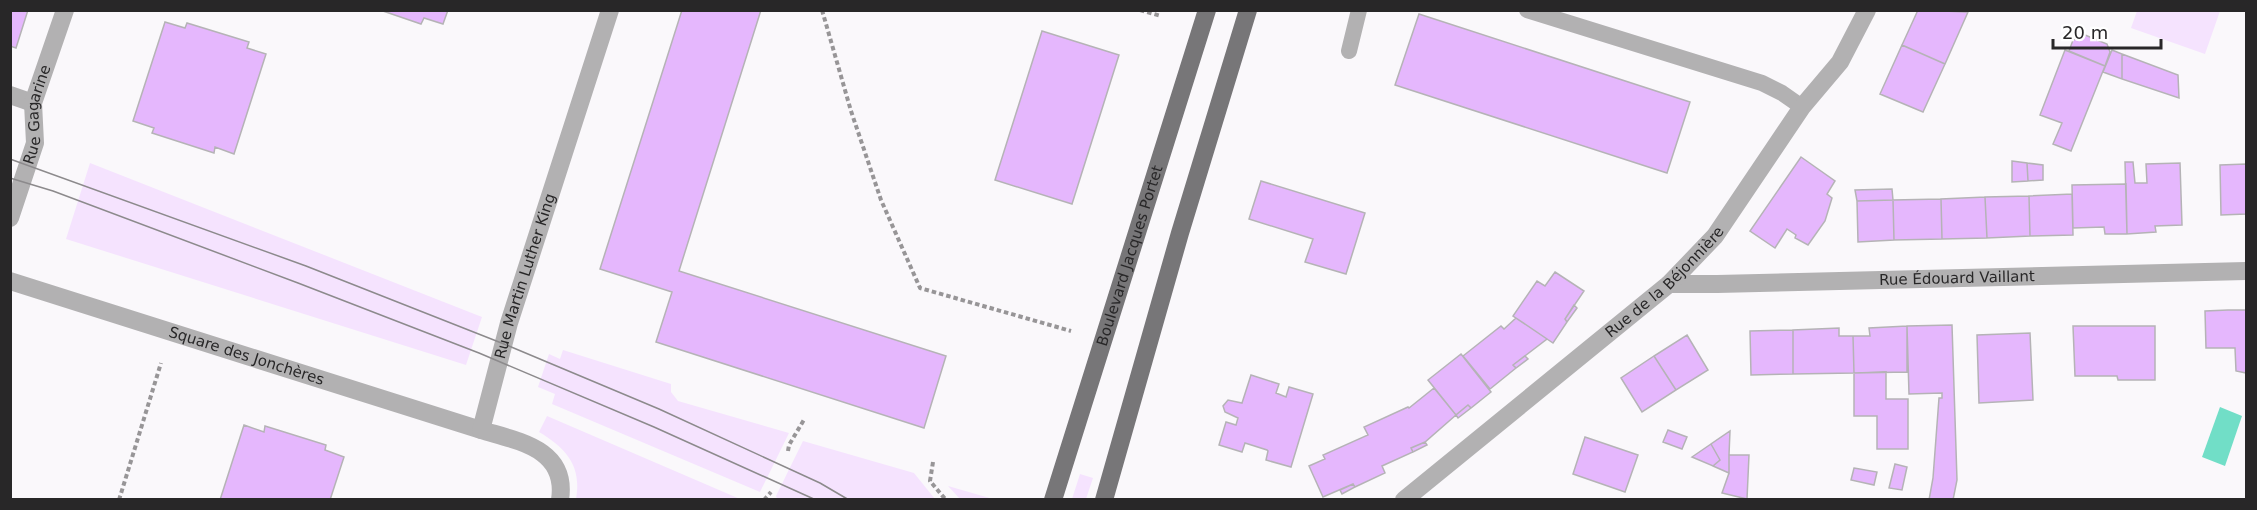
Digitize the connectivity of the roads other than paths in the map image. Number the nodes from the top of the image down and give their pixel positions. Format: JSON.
{"nodes":[{"id":1,"x":65,"y":10,"type":"edge"},
{"id":2,"x":610,"y":10,"type":"edge"},
{"id":3,"x":1207,"y":10,"type":"edge"},
{"id":4,"x":1248,"y":10,"type":"edge"},
{"id":5,"x":1359,"y":10,"type":"edge"},
{"id":6,"x":1527,"y":10,"type":"edge"},
{"id":7,"x":1867,"y":10,"type":"edge"},
{"id":8,"x":1349,"y":51,"type":"dead end"},
{"id":9,"x":10,"y":95,"type":"edge"},
{"id":10,"x":33,"y":102,"type":"junction"},
{"id":11,"x":1802,"y":107,"type":"junction"},
{"id":12,"x":10,"y":218,"type":"edge"},
{"id":13,"x":2247,"y":271,"type":"edge"},
{"id":14,"x":10,"y":281,"type":"edge"},
{"id":15,"x":1669,"y":284,"type":"junction"},
{"id":16,"x":481,"y":430,"type":"junction"},
{"id":17,"x":560,"y":500,"type":"edge"},
{"id":18,"x":1053,"y":500,"type":"edge"},
{"id":19,"x":1104,"y":500,"type":"edge"},
{"id":20,"x":1404,"y":500,"type":"edge"}],
"edges":[{"from":1,"to":10,"type":"street","name":"Rue Gagarine"},
{"from":2,"to":16,"type":"street","name":"Rue Martin Luther King"},
{"from":3,"to":18,"type":"main road","name":"Boulevard Jacques Portet"},
{"from":4,"to":19,"type":"main road"},
{"from":5,"to":8,"type":"lane"},
{"from":6,"to":11,"type":"lane"},
{"from":7,"to":11,"type":"street","name":"Rue de la Béjonnière"},
{"from":9,"to":10,"type":"street"},
{"from":10,"to":12,"type":"street","name":"Rue Gagarine"},
{"from":11,"to":15,"type":"street","name":"Rue de la Béjonnière"},
{"from":13,"to":15,"type":"street","name":"Rue Édouard Vaillant"},
{"from":14,"to":16,"type":"street","name":"Square des Jonchères"},
{"from":15,"to":20,"type":"street","name":"Rue de la Béjonnière"},
{"from":16,"to":17,"type":"street"}]}
